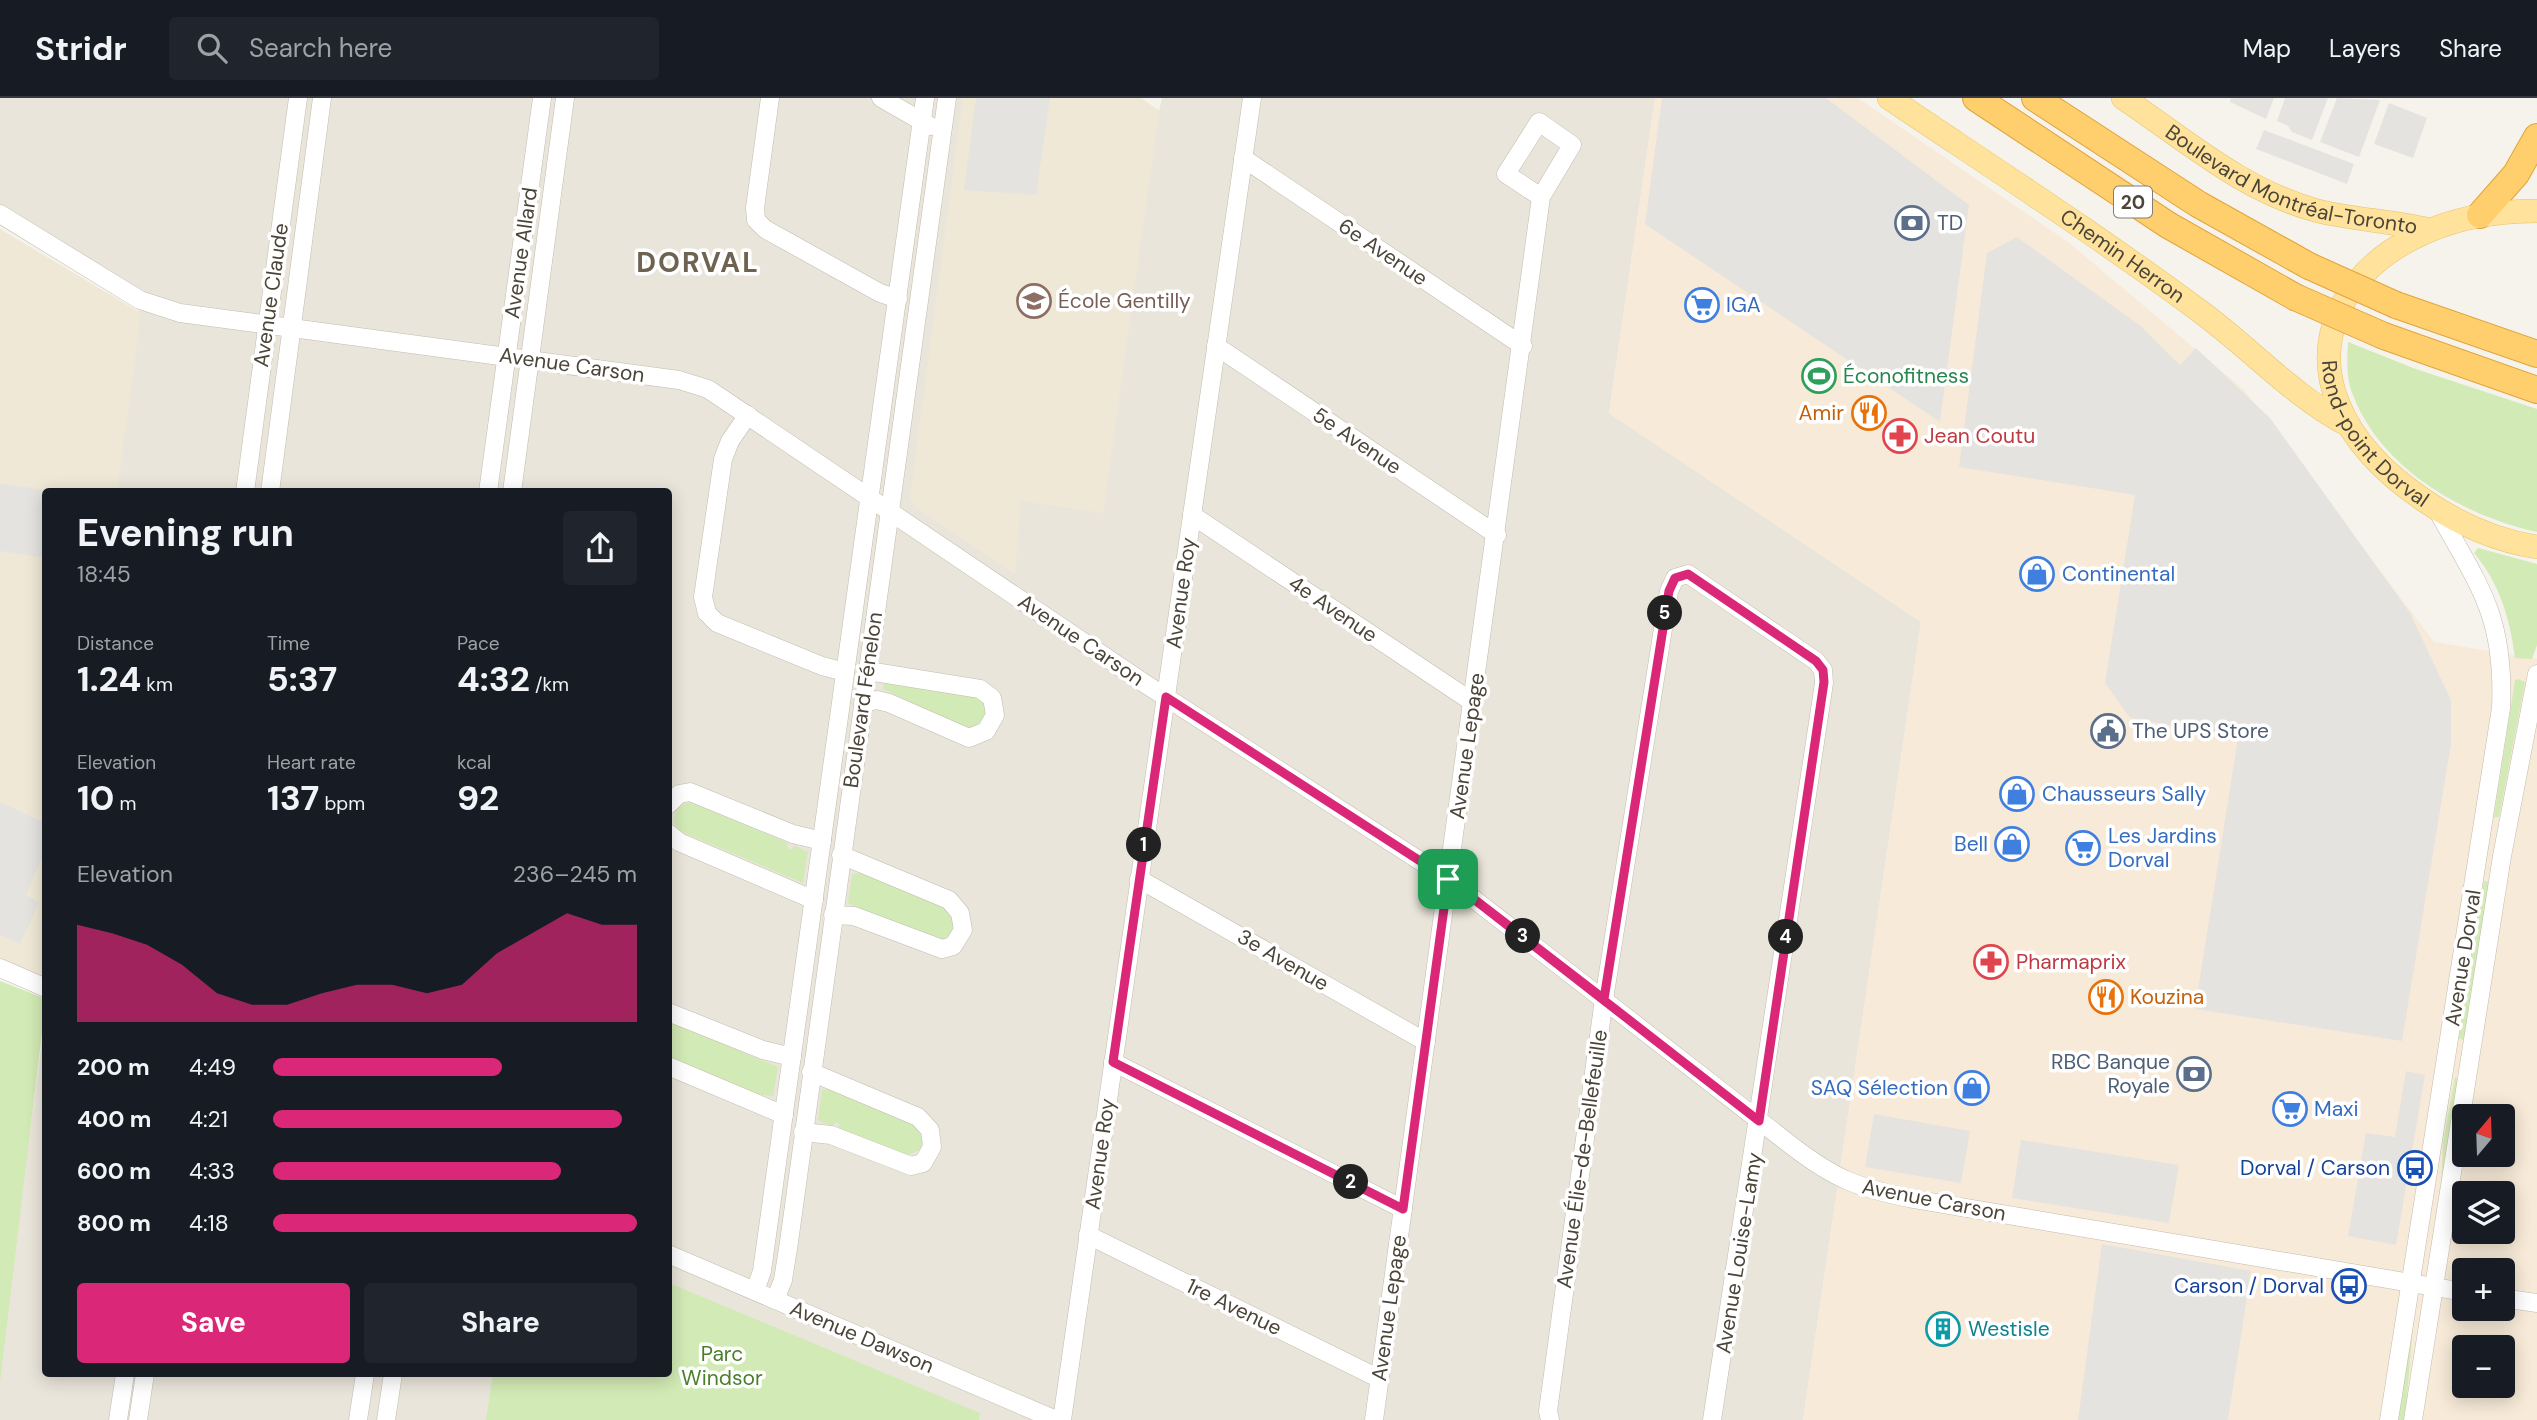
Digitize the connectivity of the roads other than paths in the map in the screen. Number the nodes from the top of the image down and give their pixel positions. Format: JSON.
{"nodes":[{"id":1,"x":298,"y":98,"type":"edge"},
{"id":2,"x":322,"y":98,"type":"edge"},
{"id":3,"x":542,"y":98,"type":"edge"},
{"id":4,"x":565,"y":98,"type":"edge"},
{"id":5,"x":770,"y":98,"type":"edge"},
{"id":6,"x":881,"y":98,"type":"edge"},
{"id":7,"x":925,"y":98,"type":"edge"},
{"id":8,"x":947,"y":98,"type":"edge"},
{"id":9,"x":1252,"y":98,"type":"edge"},
{"id":10,"x":1889,"y":98,"type":"edge"},
{"id":11,"x":1976,"y":98,"type":"edge"},
{"id":12,"x":2035,"y":98,"type":"edge"},
{"id":13,"x":2123,"y":98,"type":"edge"},
{"id":14,"x":922,"y":121,"type":"junction"},
{"id":15,"x":942,"y":133,"type":"junction"},
{"id":16,"x":2537,"y":137,"type":"edge"},
{"id":17,"x":1243,"y":158,"type":"junction"},
{"id":18,"x":1541,"y":197,"type":"dead end"},
{"id":19,"x":2537,"y":211,"type":"edge"},
{"id":20,"x":0,"y":214,"type":"edge"},
{"id":21,"x":2480,"y":215,"type":"junction"},
{"id":22,"x":2430,"y":230,"type":"junction"},
{"id":23,"x":898,"y":299,"type":"junction"},
{"id":24,"x":267,"y":325,"type":"junction"},
{"id":25,"x":292,"y":328,"type":"junction"},
{"id":26,"x":1216,"y":346,"type":"junction"},
{"id":27,"x":1523,"y":346,"type":"junction"},
{"id":28,"x":2537,"y":354,"type":"edge"},
{"id":29,"x":507,"y":357,"type":"junction"},
{"id":30,"x":529,"y":360,"type":"junction"},
{"id":31,"x":2537,"y":390,"type":"edge"},
{"id":32,"x":748,"y":415,"type":"junction"},
{"id":33,"x":2348,"y":425,"type":"junction"},
{"id":34,"x":247,"y":488,"type":"edge"},
{"id":35,"x":271,"y":488,"type":"edge"},
{"id":36,"x":489,"y":488,"type":"edge"},
{"id":37,"x":513,"y":488,"type":"edge"},
{"id":38,"x":870,"y":498,"type":"junction"},
{"id":39,"x":2435,"y":508,"type":"junction"},
{"id":40,"x":890,"y":512,"type":"junction"},
{"id":41,"x":1192,"y":514,"type":"junction"},
{"id":42,"x":1497,"y":536,"type":"junction"},
{"id":43,"x":2537,"y":547,"type":"edge"},
{"id":44,"x":1823,"y":670,"type":"joint"},
{"id":45,"x":868,"y":671,"type":"junction"},
{"id":46,"x":845,"y":672,"type":"junction"},
{"id":47,"x":2537,"y":674,"type":"edge"},
{"id":48,"x":1166,"y":697,"type":"junction"},
{"id":49,"x":863,"y":703,"type":"junction"},
{"id":50,"x":1474,"y":703,"type":"junction"},
{"id":51,"x":672,"y":801,"type":"edge"},
{"id":52,"x":672,"y":836,"type":"edge"},
{"id":53,"x":822,"y":841,"type":"junction"},
{"id":54,"x":842,"y":855,"type":"junction"},
{"id":55,"x":1139,"y":879,"type":"junction"},
{"id":56,"x":1448,"y":879,"type":"junction"},
{"id":57,"x":814,"y":900,"type":"junction"},
{"id":58,"x":833,"y":915,"type":"junction"},
{"id":59,"x":0,"y":968,"type":"edge"},
{"id":60,"x":42,"y":986,"type":"edge"},
{"id":61,"x":1604,"y":999,"type":"junction"},
{"id":62,"x":672,"y":1014,"type":"edge"},
{"id":63,"x":1426,"y":1042,"type":"junction"},
{"id":64,"x":792,"y":1057,"type":"junction"},
{"id":65,"x":1113,"y":1062,"type":"junction"},
{"id":66,"x":672,"y":1068,"type":"edge"},
{"id":67,"x":811,"y":1072,"type":"junction"},
{"id":68,"x":784,"y":1115,"type":"junction"},
{"id":69,"x":1759,"y":1121,"type":"junction"},
{"id":70,"x":803,"y":1132,"type":"junction"},
{"id":71,"x":1403,"y":1209,"type":"junction"},
{"id":72,"x":1088,"y":1235,"type":"junction"},
{"id":73,"x":672,"y":1256,"type":"edge"},
{"id":74,"x":2410,"y":1282,"type":"junction"},
{"id":75,"x":2436,"y":1287,"type":"junction"},
{"id":76,"x":2452,"y":1290,"type":"edge"},
{"id":77,"x":755,"y":1292,"type":"junction"},
{"id":78,"x":775,"y":1300,"type":"junction"},
{"id":79,"x":2515,"y":1300,"type":"edge"},
{"id":80,"x":2537,"y":1303,"type":"edge"},
{"id":81,"x":125,"y":1377,"type":"edge"},
{"id":82,"x":145,"y":1377,"type":"edge"},
{"id":83,"x":365,"y":1377,"type":"edge"},
{"id":84,"x":393,"y":1377,"type":"edge"},
{"id":85,"x":1380,"y":1379,"type":"junction"},
{"id":86,"x":118,"y":1420,"type":"edge"},
{"id":87,"x":138,"y":1420,"type":"edge"},
{"id":88,"x":358,"y":1420,"type":"edge"},
{"id":89,"x":386,"y":1420,"type":"edge"},
{"id":90,"x":1056,"y":1420,"type":"edge"},
{"id":91,"x":1062,"y":1420,"type":"edge"},
{"id":92,"x":1374,"y":1420,"type":"edge"},
{"id":93,"x":1550,"y":1420,"type":"edge"},
{"id":94,"x":1713,"y":1420,"type":"edge"},
{"id":95,"x":2389,"y":1420,"type":"edge"},
{"id":96,"x":2413,"y":1420,"type":"edge"}],
"edges":[{"from":1,"to":24,"type":"street","name":"Avenue Claude"},
{"from":2,"to":25,"type":"street","name":"Avenue Claude"},
{"from":3,"to":29,"type":"street","name":"Avenue Allard"},
{"from":4,"to":30,"type":"street","name":"Avenue Allard"},
{"from":5,"to":23,"type":"street"},
{"from":6,"to":14,"type":"street"},
{"from":7,"to":14,"type":"street","name":"Boulevard Fénelon"},
{"from":8,"to":15,"type":"street","name":"Boulevard Fénelon"},
{"from":9,"to":17,"type":"street","name":"Avenue Roy"},
{"from":10,"to":33,"type":"main road","name":"Chemin Herron"},
{"from":11,"to":31,"type":"highway","number":"20","bridge":true},
{"from":12,"to":28,"type":"highway","number":"20","bridge":true},
{"from":13,"to":22,"type":"main road","name":"Boulevard Montréal-Toronto"},
{"from":14,"to":15,"type":"street"},
{"from":14,"to":23,"type":"street","name":"Boulevard Fénelon"},
{"from":15,"to":40,"type":"street","name":"Boulevard Fénelon"},
{"from":16,"to":21,"type":"highway"},
{"from":17,"to":26,"type":"street","name":"Avenue Roy"},
{"from":17,"to":27,"type":"street","name":"6e Avenue"},
{"from":18,"to":27,"type":"street","name":"Avenue Lepage"},
{"from":19,"to":21,"type":"main road","name":"Rond-point Dorval"},
{"from":20,"to":24,"type":"street","name":"Avenue Carson"},
{"from":21,"to":22,"type":"main road","name":"Rond-point Dorval"},
{"from":22,"to":33,"type":"main road","name":"Rond-point Dorval"},
{"from":23,"to":38,"type":"street","name":"Boulevard Fénelon"},
{"from":24,"to":25,"type":"street","name":"Avenue Carson"},
{"from":24,"to":34,"type":"street","name":"Avenue Claude"},
{"from":25,"to":29,"type":"street","name":"Avenue Carson"},
{"from":25,"to":35,"type":"street","name":"Avenue Claude"},
{"from":26,"to":41,"type":"street","name":"Avenue Roy"},
{"from":26,"to":42,"type":"street","name":"5e Avenue"},
{"from":27,"to":42,"type":"street","name":"Avenue Lepage"},
{"from":29,"to":30,"type":"street","name":"Avenue Carson"},
{"from":29,"to":36,"type":"street","name":"Avenue Allard"},
{"from":30,"to":32,"type":"street","name":"Avenue Carson"},
{"from":30,"to":37,"type":"street","name":"Avenue Allard"},
{"from":32,"to":38,"type":"street","name":"Avenue Carson"},
{"from":32,"to":46,"type":"street"},
{"from":33,"to":39,"type":"main road","name":"Rond-point Dorval"},
{"from":38,"to":40,"type":"street","name":"Avenue Carson"},
{"from":38,"to":46,"type":"street","name":"Boulevard Fénelon"},
{"from":39,"to":43,"type":"main road","name":"Rond-point Dorval"},
{"from":39,"to":74,"type":"street","name":"Avenue Dorval"},
{"from":40,"to":45,"type":"street","name":"Boulevard Fénelon"},
{"from":40,"to":48,"type":"street","name":"Avenue Carson"},
{"from":41,"to":48,"type":"street","name":"Avenue Roy"},
{"from":41,"to":50,"type":"street","name":"4e Avenue"},
{"from":42,"to":50,"type":"street","name":"Avenue Lepage"},
{"from":44,"to":61,"type":"street","name":"Avenue Élie-de-Bellefeuille"},
{"from":44,"to":69,"type":"street","name":"Avenue Louise-Lamy"},
{"from":45,"to":49,"type":"street","name":"Boulevard Fénelon"},
{"from":45,"to":49,"type":"street"},
{"from":46,"to":53,"type":"street","name":"Boulevard Fénelon"},
{"from":47,"to":75,"type":"street","name":"Avenue Dorval"},
{"from":48,"to":55,"type":"street","name":"Avenue Roy"},
{"from":48,"to":56,"type":"street","name":"Avenue Carson"},
{"from":49,"to":54,"type":"street","name":"Boulevard Fénelon"},
{"from":50,"to":56,"type":"street","name":"Avenue Lepage"},
{"from":51,"to":53,"type":"street"},
{"from":52,"to":57,"type":"street"},
{"from":53,"to":57,"type":"street","name":"Boulevard Fénelon"},
{"from":54,"to":58,"type":"street","name":"Boulevard Fénelon"},
{"from":54,"to":58,"type":"street"},
{"from":55,"to":63,"type":"street","name":"3e Avenue"},
{"from":55,"to":65,"type":"street","name":"Avenue Roy"},
{"from":56,"to":61,"type":"street","name":"Avenue Carson"},
{"from":56,"to":63,"type":"street","name":"Avenue Lepage"},
{"from":57,"to":64,"type":"street","name":"Boulevard Fénelon"},
{"from":58,"to":67,"type":"street","name":"Boulevard Fénelon"},
{"from":59,"to":60,"type":"street"},
{"from":61,"to":69,"type":"street","name":"Avenue Carson"},
{"from":61,"to":93,"type":"street","name":"Avenue Élie-de-Bellefeuille"},
{"from":62,"to":64,"type":"street"},
{"from":63,"to":71,"type":"street","name":"Avenue Lepage"},
{"from":64,"to":68,"type":"street","name":"Boulevard Fénelon"},
{"from":65,"to":71,"type":"street"},
{"from":65,"to":72,"type":"street","name":"Avenue Roy"},
{"from":66,"to":68,"type":"street"},
{"from":67,"to":70,"type":"street","name":"Boulevard Fénelon"},
{"from":67,"to":70,"type":"street"},
{"from":68,"to":77,"type":"street","name":"Boulevard Fénelon"},
{"from":69,"to":74,"type":"street","name":"Avenue Carson"},
{"from":69,"to":94,"type":"street","name":"Avenue Louise-Lamy"},
{"from":70,"to":78,"type":"street","name":"Boulevard Fénelon"},
{"from":71,"to":85,"type":"street","name":"Avenue Lepage"},
{"from":72,"to":85,"type":"street","name":"1re Avenue"},
{"from":72,"to":91,"type":"street","name":"Avenue Roy"},
{"from":73,"to":77,"type":"street","name":"Avenue Dawson"},
{"from":74,"to":75,"type":"street","name":"Avenue Carson"},
{"from":74,"to":95,"type":"street","name":"Avenue Dorval"},
{"from":75,"to":76,"type":"street","name":"Avenue Carson"},
{"from":75,"to":96,"type":"street","name":"Avenue Dorval"},
{"from":77,"to":78,"type":"street","name":"Avenue Dawson"},
{"from":78,"to":90,"type":"street","name":"Avenue Dawson"},
{"from":79,"to":80,"type":"street"},
{"from":81,"to":86,"type":"street"},
{"from":82,"to":87,"type":"street"},
{"from":83,"to":88,"type":"street"},
{"from":84,"to":89,"type":"street"},
{"from":85,"to":92,"type":"street","name":"Avenue Lepage"}]}
